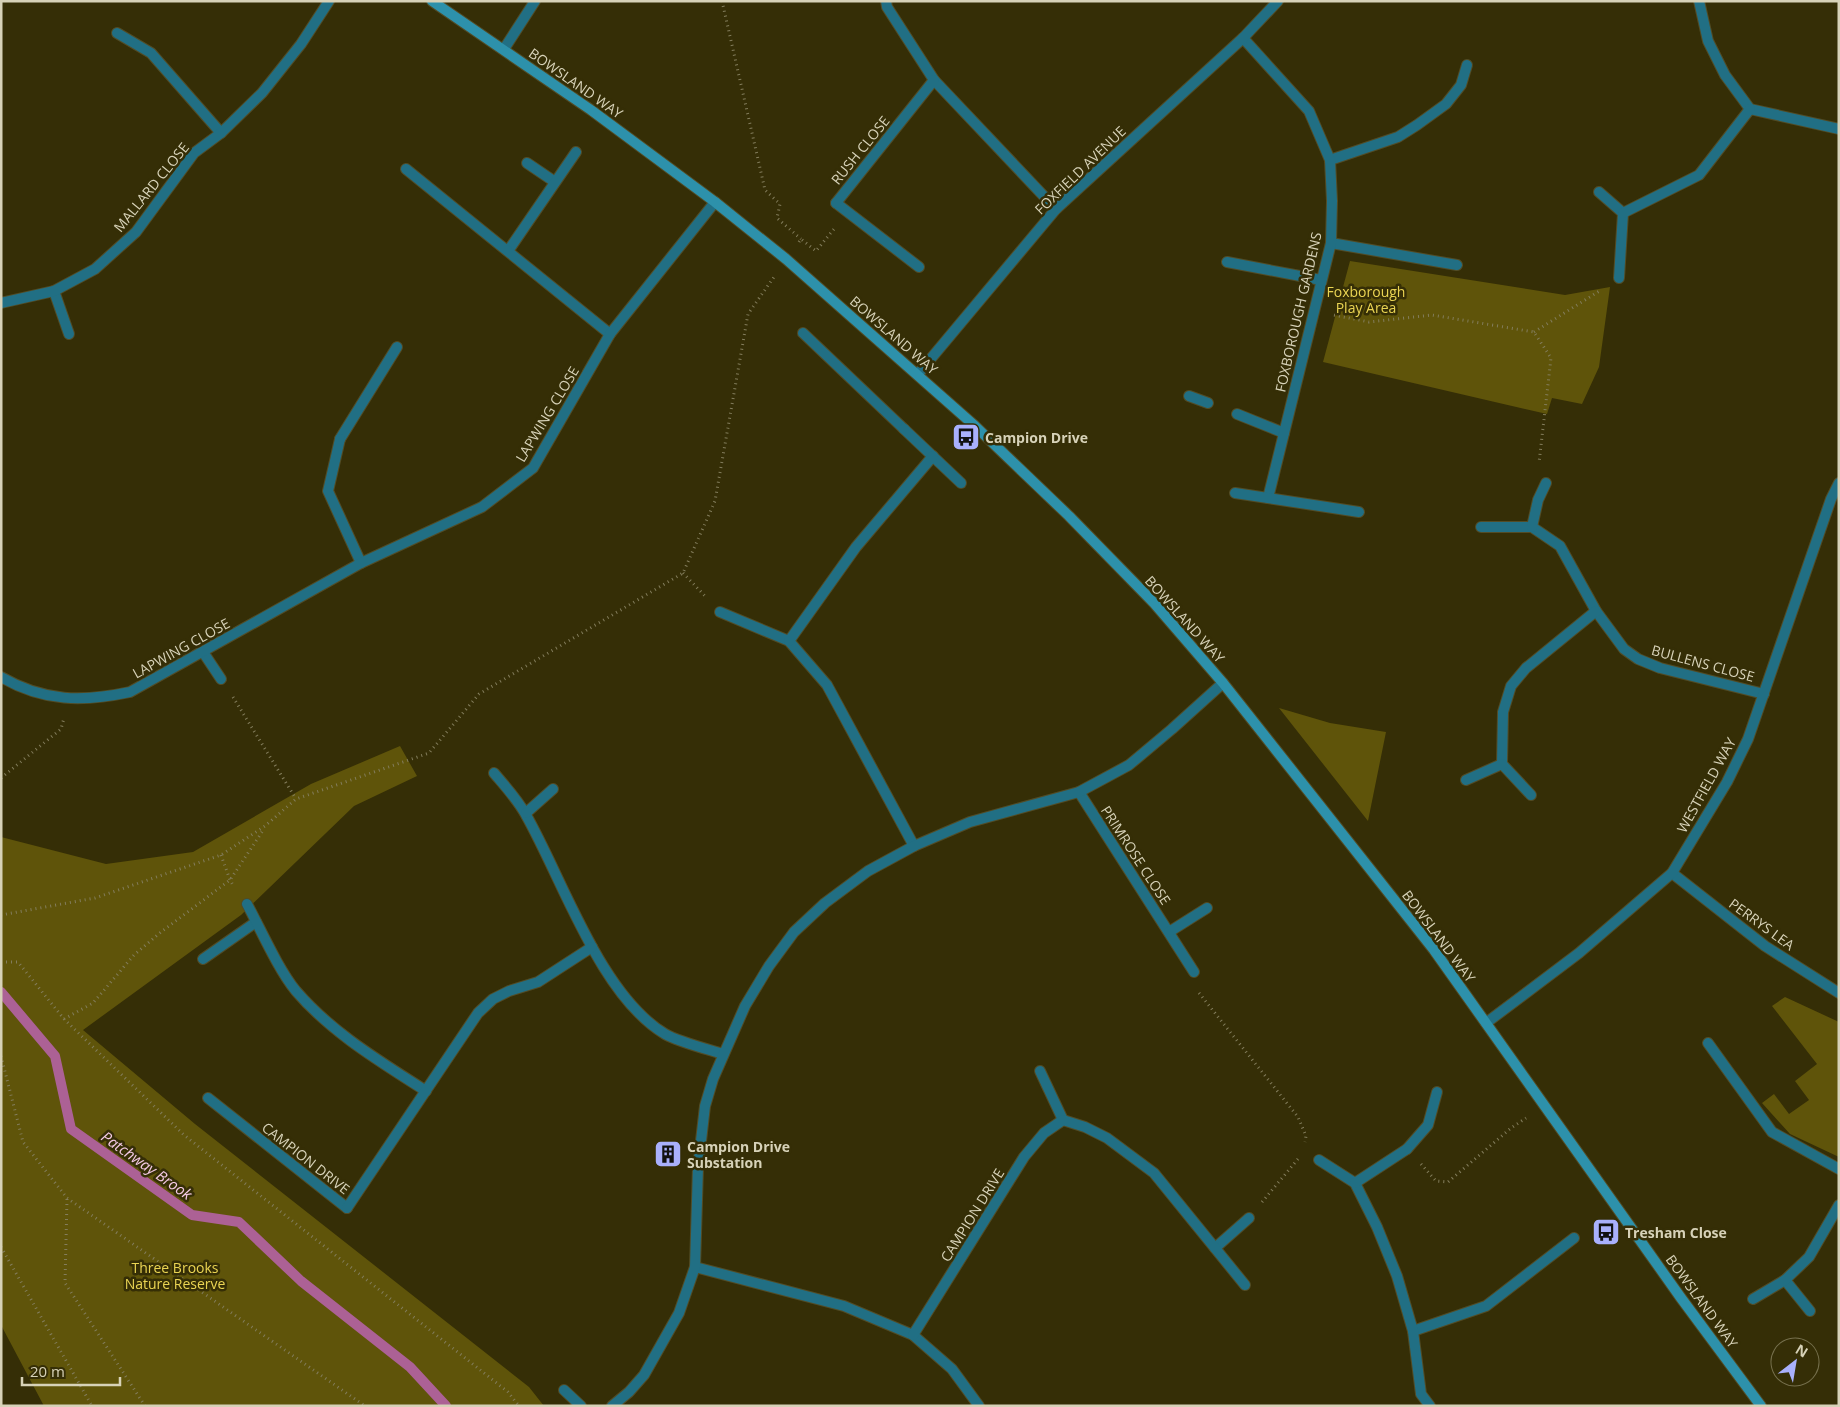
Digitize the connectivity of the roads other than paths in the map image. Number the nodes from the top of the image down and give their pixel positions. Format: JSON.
{"nodes":[{"id":1,"x":329,"y":1,"type":"edge"},
{"id":2,"x":432,"y":1,"type":"edge"},
{"id":3,"x":535,"y":1,"type":"edge"},
{"id":4,"x":886,"y":1,"type":"edge"},
{"id":5,"x":1278,"y":1,"type":"edge"},
{"id":6,"x":1699,"y":1,"type":"edge"},
{"id":7,"x":117,"y":33,"type":"dead end"},
{"id":8,"x":1243,"y":38,"type":"junction"},
{"id":9,"x":504,"y":49,"type":"junction"},
{"id":10,"x":1467,"y":65,"type":"dead end"},
{"id":11,"x":934,"y":80,"type":"junction"},
{"id":12,"x":1750,"y":110,"type":"junction"},
{"id":13,"x":1839,"y":129,"type":"edge"},
{"id":14,"x":221,"y":133,"type":"junction"},
{"id":15,"x":576,"y":152,"type":"dead end"},
{"id":16,"x":1330,"y":160,"type":"junction"},
{"id":17,"x":527,"y":163,"type":"dead end"},
{"id":18,"x":406,"y":169,"type":"dead end"},
{"id":19,"x":555,"y":182,"type":"junction"},
{"id":20,"x":1599,"y":192,"type":"dead end"},
{"id":21,"x":715,"y":202,"type":"junction"},
{"id":22,"x":1056,"y":208,"type":"junction"},
{"id":23,"x":1623,"y":214,"type":"junction"},
{"id":24,"x":1331,"y":243,"type":"junction"},
{"id":25,"x":508,"y":251,"type":"junction"},
{"id":26,"x":1227,"y":262,"type":"dead end"},
{"id":27,"x":1457,"y":265,"type":"dead end"},
{"id":28,"x":918,"y":267,"type":"dead end"},
{"id":29,"x":1619,"y":278,"type":"road end"},
{"id":30,"x":1322,"y":280,"type":"junction"},
{"id":31,"x":54,"y":291,"type":"junction"},
{"id":32,"x":1,"y":303,"type":"edge"},
{"id":33,"x":803,"y":333,"type":"dead end"},
{"id":34,"x":69,"y":334,"type":"dead end"},
{"id":35,"x":610,"y":334,"type":"junction"},
{"id":36,"x":397,"y":347,"type":"dead end"},
{"id":37,"x":918,"y":374,"type":"junction"},
{"id":38,"x":1189,"y":396,"type":"dead end"},
{"id":39,"x":1208,"y":403,"type":"dead end"},
{"id":40,"x":1237,"y":414,"type":"dead end"},
{"id":41,"x":1284,"y":433,"type":"junction"},
{"id":42,"x":933,"y":456,"type":"junction"},
{"id":43,"x":961,"y":483,"type":"dead end"},
{"id":44,"x":1546,"y":483,"type":"road end"},
{"id":45,"x":1839,"y":483,"type":"edge"},
{"id":46,"x":1234,"y":493,"type":"dead end"},
{"id":47,"x":1268,"y":498,"type":"junction"},
{"id":48,"x":1835,"y":501,"type":"edge"},
{"id":49,"x":1359,"y":512,"type":"dead end"},
{"id":50,"x":1481,"y":527,"type":"dead end"},
{"id":51,"x":1532,"y":527,"type":"junction"},
{"id":52,"x":361,"y":563,"type":"junction"},
{"id":53,"x":1596,"y":611,"type":"junction"},
{"id":54,"x":720,"y":612,"type":"road end"},
{"id":55,"x":789,"y":641,"type":"junction"},
{"id":56,"x":204,"y":652,"type":"junction"},
{"id":57,"x":1,"y":677,"type":"edge"},
{"id":58,"x":222,"y":679,"type":"road end"},
{"id":59,"x":1223,"y":682,"type":"junction"},
{"id":60,"x":1764,"y":694,"type":"junction"},
{"id":61,"x":1502,"y":764,"type":"junction"},
{"id":62,"x":494,"y":772,"type":"dead end"},
{"id":63,"x":1466,"y":780,"type":"dead end"},
{"id":64,"x":553,"y":789,"type":"dead end"},
{"id":65,"x":1078,"y":792,"type":"junction"},
{"id":66,"x":1530,"y":795,"type":"dead end"},
{"id":67,"x":526,"y":813,"type":"junction"},
{"id":68,"x":914,"y":846,"type":"junction"},
{"id":69,"x":1672,"y":872,"type":"junction"},
{"id":70,"x":247,"y":904,"type":"dead end"},
{"id":71,"x":1207,"y":908,"type":"dead end"},
{"id":72,"x":256,"y":922,"type":"junction"},
{"id":73,"x":1169,"y":932,"type":"junction"},
{"id":74,"x":592,"y":947,"type":"junction"},
{"id":75,"x":203,"y":959,"type":"dead end"},
{"id":76,"x":1194,"y":972,"type":"road end"},
{"id":77,"x":1839,"y":993,"type":"edge"},
{"id":78,"x":1486,"y":1023,"type":"junction"},
{"id":79,"x":1708,"y":1043,"type":"dead end"},
{"id":80,"x":723,"y":1054,"type":"junction"},
{"id":81,"x":1040,"y":1071,"type":"dead end"},
{"id":82,"x":426,"y":1091,"type":"junction"},
{"id":83,"x":1437,"y":1092,"type":"dead end"},
{"id":84,"x":208,"y":1098,"type":"dead end"},
{"id":85,"x":1063,"y":1120,"type":"junction"},
{"id":86,"x":1319,"y":1160,"type":"dead end"},
{"id":87,"x":1839,"y":1169,"type":"edge"},
{"id":88,"x":1355,"y":1183,"type":"junction"},
{"id":89,"x":1839,"y":1205,"type":"edge"},
{"id":90,"x":1249,"y":1218,"type":"road end"},
{"id":91,"x":1574,"y":1238,"type":"dead end"},
{"id":92,"x":1215,"y":1248,"type":"junction"},
{"id":93,"x":695,"y":1267,"type":"junction"},
{"id":94,"x":1785,"y":1280,"type":"junction"},
{"id":95,"x":1245,"y":1285,"type":"dead end"},
{"id":96,"x":1753,"y":1299,"type":"dead end"},
{"id":97,"x":1810,"y":1311,"type":"dead end"},
{"id":98,"x":1413,"y":1331,"type":"junction"},
{"id":99,"x":913,"y":1335,"type":"junction"},
{"id":100,"x":564,"y":1390,"type":"dead end"},
{"id":101,"x":581,"y":1406,"type":"edge"},
{"id":102,"x":612,"y":1406,"type":"edge"},
{"id":103,"x":979,"y":1406,"type":"edge"},
{"id":104,"x":1430,"y":1406,"type":"edge"},
{"id":105,"x":1761,"y":1406,"type":"edge"}],
"edges":[{"from":1,"to":14,"type":"street","name":"MALLARD CLOSE"},
{"from":2,"to":9,"type":"street","name":"BOWSLAND WAY"},
{"from":3,"to":9,"type":"street"},
{"from":4,"to":11,"type":"street"},
{"from":5,"to":8,"type":"street","name":"FOXFIELD AVENUE"},
{"from":6,"to":12,"type":"street"},
{"from":7,"to":14,"type":"street"},
{"from":8,"to":16,"type":"street","name":"FOXBOROUGH GARDENS"},
{"from":8,"to":22,"type":"street","name":"FOXFIELD AVENUE"},
{"from":9,"to":21,"type":"street","name":"BOWSLAND WAY"},
{"from":10,"to":16,"type":"street"},
{"from":11,"to":22,"type":"street"},
{"from":11,"to":28,"type":"street","name":"RUSH CLOSE"},
{"from":12,"to":13,"type":"street"},
{"from":12,"to":23,"type":"street"},
{"from":14,"to":31,"type":"street","name":"MALLARD CLOSE"},
{"from":15,"to":19,"type":"street"},
{"from":16,"to":24,"type":"street","name":"FOXBOROUGH GARDENS"},
{"from":17,"to":19,"type":"street"},
{"from":18,"to":25,"type":"street"},
{"from":19,"to":25,"type":"street"},
{"from":20,"to":23,"type":"street"},
{"from":21,"to":35,"type":"street","name":"LAPWING CLOSE"},
{"from":21,"to":37,"type":"street","name":"BOWSLAND WAY"},
{"from":22,"to":37,"type":"street","name":"FOXFIELD AVENUE"},
{"from":23,"to":29,"type":"street"},
{"from":24,"to":27,"type":"street"},
{"from":24,"to":30,"type":"street","name":"FOXBOROUGH GARDENS"},
{"from":25,"to":35,"type":"street"},
{"from":26,"to":30,"type":"street"},
{"from":30,"to":41,"type":"street","name":"FOXBOROUGH GARDENS"},
{"from":31,"to":32,"type":"street","name":"MALLARD CLOSE"},
{"from":31,"to":34,"type":"street"},
{"from":33,"to":42,"type":"street"},
{"from":35,"to":52,"type":"street","name":"LAPWING CLOSE"},
{"from":36,"to":52,"type":"street"},
{"from":37,"to":59,"type":"street","name":"BOWSLAND WAY"},
{"from":38,"to":39,"type":"street"},
{"from":40,"to":41,"type":"street"},
{"from":41,"to":47,"type":"street","name":"FOXBOROUGH GARDENS"},
{"from":42,"to":43,"type":"street"},
{"from":42,"to":55,"type":"street"},
{"from":44,"to":51,"type":"street"},
{"from":45,"to":48,"type":"street","name":"WESTFIELD WAY"},
{"from":46,"to":47,"type":"street"},
{"from":47,"to":49,"type":"street"},
{"from":48,"to":60,"type":"street","name":"WESTFIELD WAY"},
{"from":50,"to":51,"type":"street"},
{"from":51,"to":53,"type":"street","name":"BULLENS CLOSE"},
{"from":52,"to":56,"type":"street","name":"LAPWING CLOSE"},
{"from":53,"to":60,"type":"street","name":"BULLENS CLOSE"},
{"from":53,"to":61,"type":"street"},
{"from":54,"to":55,"type":"street"},
{"from":55,"to":68,"type":"street"},
{"from":56,"to":57,"type":"street","name":"LAPWING CLOSE"},
{"from":56,"to":58,"type":"street"},
{"from":59,"to":65,"type":"street"},
{"from":59,"to":78,"type":"street","name":"BOWSLAND WAY"},
{"from":60,"to":69,"type":"street","name":"WESTFIELD WAY"},
{"from":61,"to":63,"type":"street"},
{"from":61,"to":66,"type":"street"},
{"from":62,"to":67,"type":"street"},
{"from":64,"to":67,"type":"street"},
{"from":65,"to":68,"type":"street"},
{"from":65,"to":73,"type":"street","name":"PRIMROSE CLOSE"},
{"from":67,"to":74,"type":"street"},
{"from":68,"to":80,"type":"street"},
{"from":69,"to":77,"type":"street","name":"PERRYS LEA"},
{"from":69,"to":78,"type":"street","name":"WESTFIELD WAY"},
{"from":70,"to":72,"type":"street"},
{"from":71,"to":73,"type":"street"},
{"from":72,"to":75,"type":"street"},
{"from":72,"to":82,"type":"street"},
{"from":73,"to":76,"type":"street","name":"PRIMROSE CLOSE"},
{"from":74,"to":80,"type":"street"},
{"from":74,"to":82,"type":"street","name":"CAMPION DRIVE"},
{"from":78,"to":105,"type":"street","name":"BOWSLAND WAY"},
{"from":79,"to":87,"type":"street"},
{"from":80,"to":93,"type":"street"},
{"from":81,"to":85,"type":"street"},
{"from":82,"to":84,"type":"street","name":"CAMPION DRIVE"},
{"from":83,"to":88,"type":"street"},
{"from":85,"to":92,"type":"street"},
{"from":85,"to":99,"type":"street","name":"CAMPION DRIVE"},
{"from":86,"to":88,"type":"street"},
{"from":88,"to":98,"type":"street"},
{"from":89,"to":94,"type":"street"},
{"from":90,"to":92,"type":"street"},
{"from":91,"to":98,"type":"street"},
{"from":92,"to":95,"type":"street"},
{"from":93,"to":99,"type":"street"},
{"from":93,"to":102,"type":"street"},
{"from":94,"to":96,"type":"street"},
{"from":94,"to":97,"type":"street"},
{"from":98,"to":104,"type":"street"},
{"from":99,"to":103,"type":"street"},
{"from":100,"to":101,"type":"street"}]}
